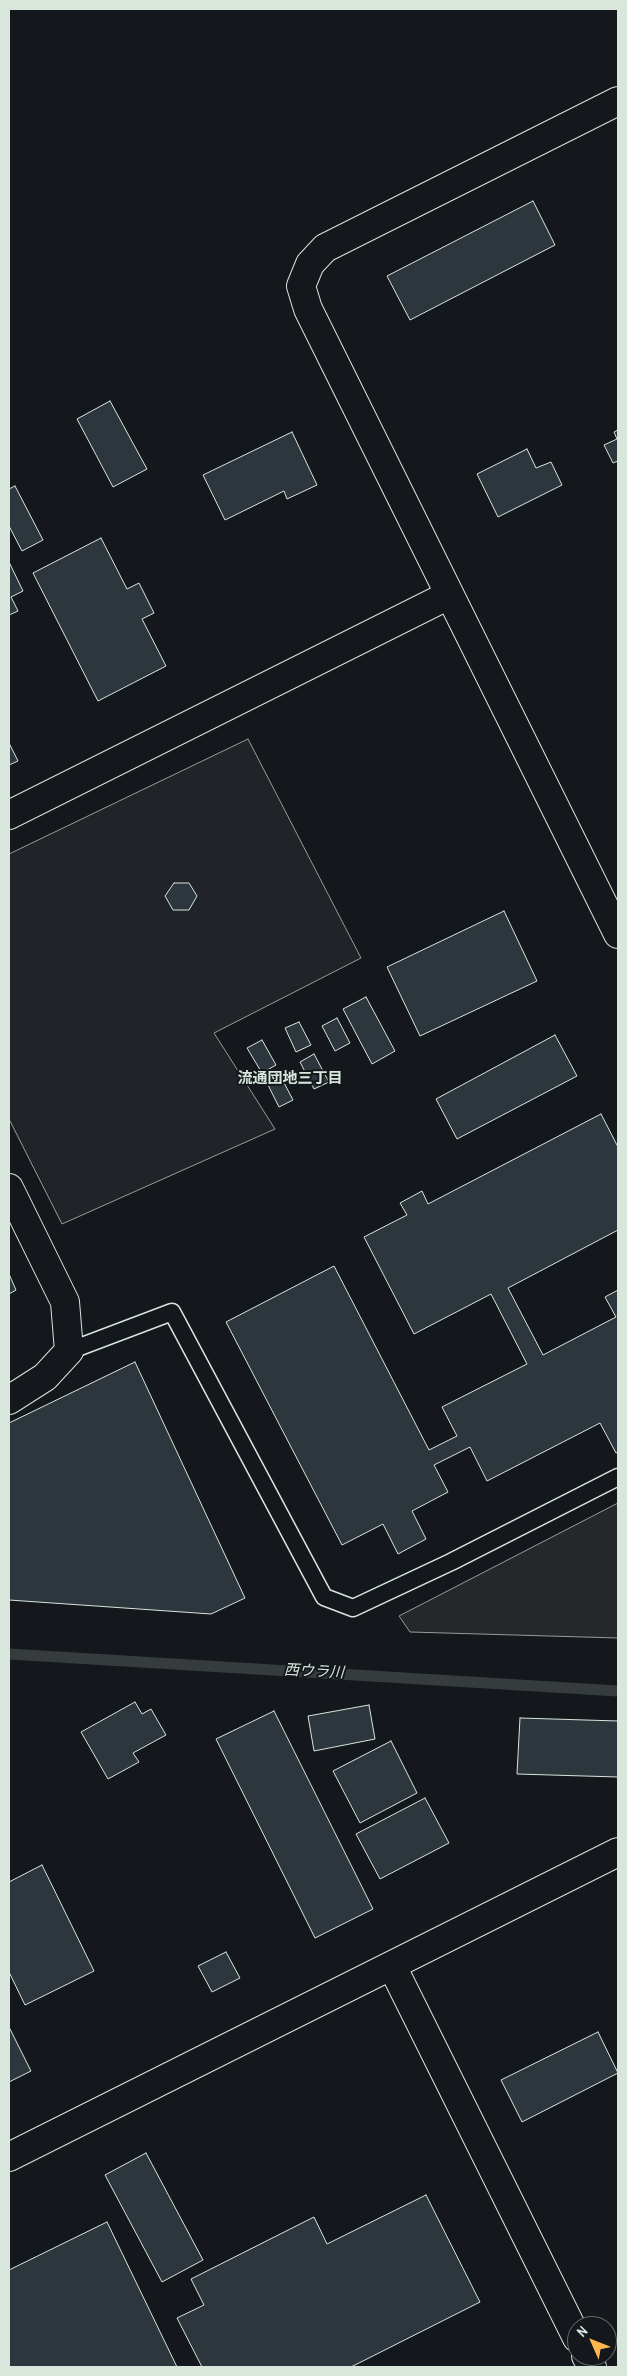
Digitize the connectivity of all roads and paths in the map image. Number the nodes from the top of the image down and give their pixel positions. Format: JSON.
{"nodes":[{"id":1,"x":618,"y":101,"type":"edge"},
{"id":2,"x":449,"y":596,"type":"junction"},
{"id":3,"x":9,"y":815,"type":"edge"},
{"id":4,"x":618,"y":934,"type":"edge"},
{"id":5,"x":9,"y":1188,"type":"edge"},
{"id":6,"x":69,"y":1351,"type":"junction"},
{"id":7,"x":9,"y":1400,"type":"edge"},
{"id":8,"x":618,"y":1477,"type":"edge"},
{"id":9,"x":618,"y":1852,"type":"edge"},
{"id":10,"x":392,"y":1966,"type":"junction"},
{"id":11,"x":9,"y":2157,"type":"edge"},
{"id":12,"x":567,"y":2318,"type":"edge"}],
"edges":[{"from":1,"to":2,"type":"street"},
{"from":2,"to":3,"type":"street"},
{"from":2,"to":4,"type":"street"},
{"from":5,"to":6,"type":"street"},
{"from":6,"to":7,"type":"street"},
{"from":6,"to":8,"type":"lane"},
{"from":9,"to":10,"type":"street"},
{"from":10,"to":11,"type":"street"},
{"from":10,"to":12,"type":"street"}]}
